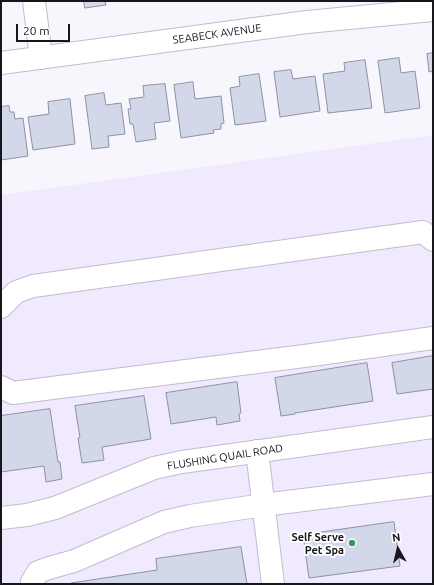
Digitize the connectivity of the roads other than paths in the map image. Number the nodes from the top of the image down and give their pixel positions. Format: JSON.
{"nodes":[{"id":1,"x":34,"y":1,"type":"edge"},
{"id":2,"x":433,"y":10,"type":"edge"},
{"id":3,"x":41,"y":58,"type":"junction"},
{"id":4,"x":1,"y":63,"type":"edge"},
{"id":5,"x":433,"y":240,"type":"edge"},
{"id":6,"x":1,"y":307,"type":"edge"},
{"id":7,"x":433,"y":338,"type":"edge"},
{"id":8,"x":1,"y":387,"type":"edge"},
{"id":9,"x":433,"y":427,"type":"edge"},
{"id":10,"x":257,"y":451,"type":"junction"},
{"id":11,"x":433,"y":484,"type":"edge"},
{"id":12,"x":263,"y":505,"type":"junction"},
{"id":13,"x":1,"y":518,"type":"edge"},
{"id":14,"x":32,"y":584,"type":"edge"},
{"id":15,"x":273,"y":584,"type":"edge"}],
"edges":[{"from":1,"to":3,"type":"street"},
{"from":2,"to":3,"type":"street","name":"SEABECK AVENUE"},
{"from":3,"to":4,"type":"street","name":"SEABECK AVENUE"},
{"from":5,"to":6,"type":"street"},
{"from":7,"to":8,"type":"street"},
{"from":9,"to":10,"type":"street","name":"FLUSHING QUAIL ROAD"},
{"from":10,"to":12,"type":"street"},
{"from":10,"to":13,"type":"street","name":"FLUSHING QUAIL ROAD"},
{"from":11,"to":12,"type":"street"},
{"from":12,"to":14,"type":"street"},
{"from":12,"to":15,"type":"street"}]}
